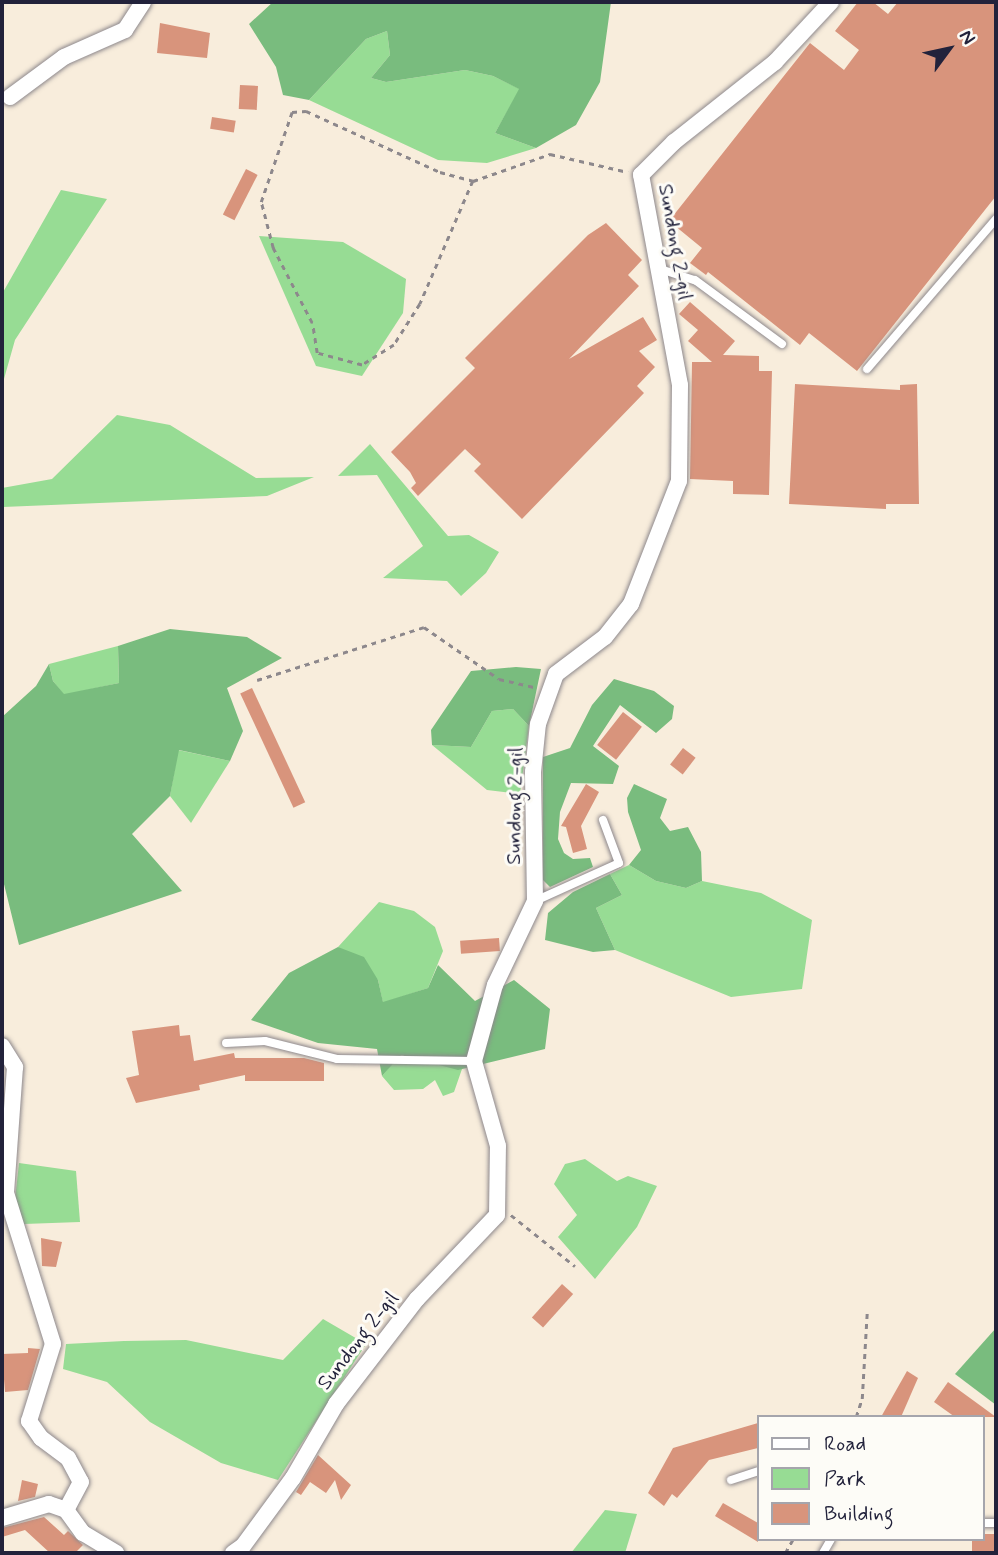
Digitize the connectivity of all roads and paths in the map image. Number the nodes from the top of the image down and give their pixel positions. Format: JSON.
{"nodes":[{"id":1,"x":142,"y":2,"type":"edge"},
{"id":2,"x":831,"y":2,"type":"edge"},
{"id":3,"x":10,"y":97,"type":"dead end"},
{"id":4,"x":641,"y":175,"type":"junction"},
{"id":5,"x":473,"y":181,"type":"junction"},
{"id":6,"x":996,"y":219,"type":"edge"},
{"id":7,"x":657,"y":268,"type":"junction"},
{"id":8,"x":782,"y":344,"type":"dead end"},
{"id":9,"x":867,"y":369,"type":"dead end"},
{"id":10,"x":257,"y":680,"type":"dead end"},
{"id":11,"x":550,"y":691,"type":"junction"},
{"id":12,"x":603,"y":820,"type":"dead end"},
{"id":13,"x":535,"y":901,"type":"junction"},
{"id":14,"x":226,"y":1043,"type":"dead end"},
{"id":15,"x":2,"y":1046,"type":"edge"},
{"id":16,"x":474,"y":1062,"type":"junction"},
{"id":17,"x":497,"y":1205,"type":"junction"},
{"id":18,"x":575,"y":1266,"type":"dead end"},
{"id":19,"x":867,"y":1313,"type":"dead end"},
{"id":20,"x":857,"y":1415,"type":"edge"},
{"id":21,"x":757,"y":1471,"type":"edge"},
{"id":22,"x":731,"y":1480,"type":"dead end"},
{"id":23,"x":66,"y":1510,"type":"junction"},
{"id":24,"x":2,"y":1517,"type":"edge"},
{"id":25,"x":116,"y":1553,"type":"edge"},
{"id":26,"x":233,"y":1553,"type":"edge"}],
"edges":[{"from":1,"to":3,"type":"street"},
{"from":2,"to":4,"type":"street","name":"Sundong 2-gil"},
{"from":4,"to":5,"type":"path"},
{"from":4,"to":7,"type":"street","name":"Sundong 2-gil"},
{"from":5,"to":5,"type":"path"},
{"from":6,"to":9,"type":"lane"},
{"from":7,"to":8,"type":"lane"},
{"from":7,"to":11,"type":"street","name":"Sundong 2-gil"},
{"from":10,"to":11,"type":"path"},
{"from":11,"to":13,"type":"street","name":"Sundong 2-gil"},
{"from":12,"to":13,"type":"lane"},
{"from":13,"to":16,"type":"street","name":"Sundong 2-gil"},
{"from":14,"to":16,"type":"lane"},
{"from":15,"to":23,"type":"street"},
{"from":16,"to":17,"type":"street"},
{"from":17,"to":18,"type":"path"},
{"from":17,"to":26,"type":"street","name":"Sundong 2-gil"},
{"from":19,"to":20,"type":"path"},
{"from":21,"to":22,"type":"lane"},
{"from":23,"to":24,"type":"street"},
{"from":23,"to":25,"type":"street"}]}
